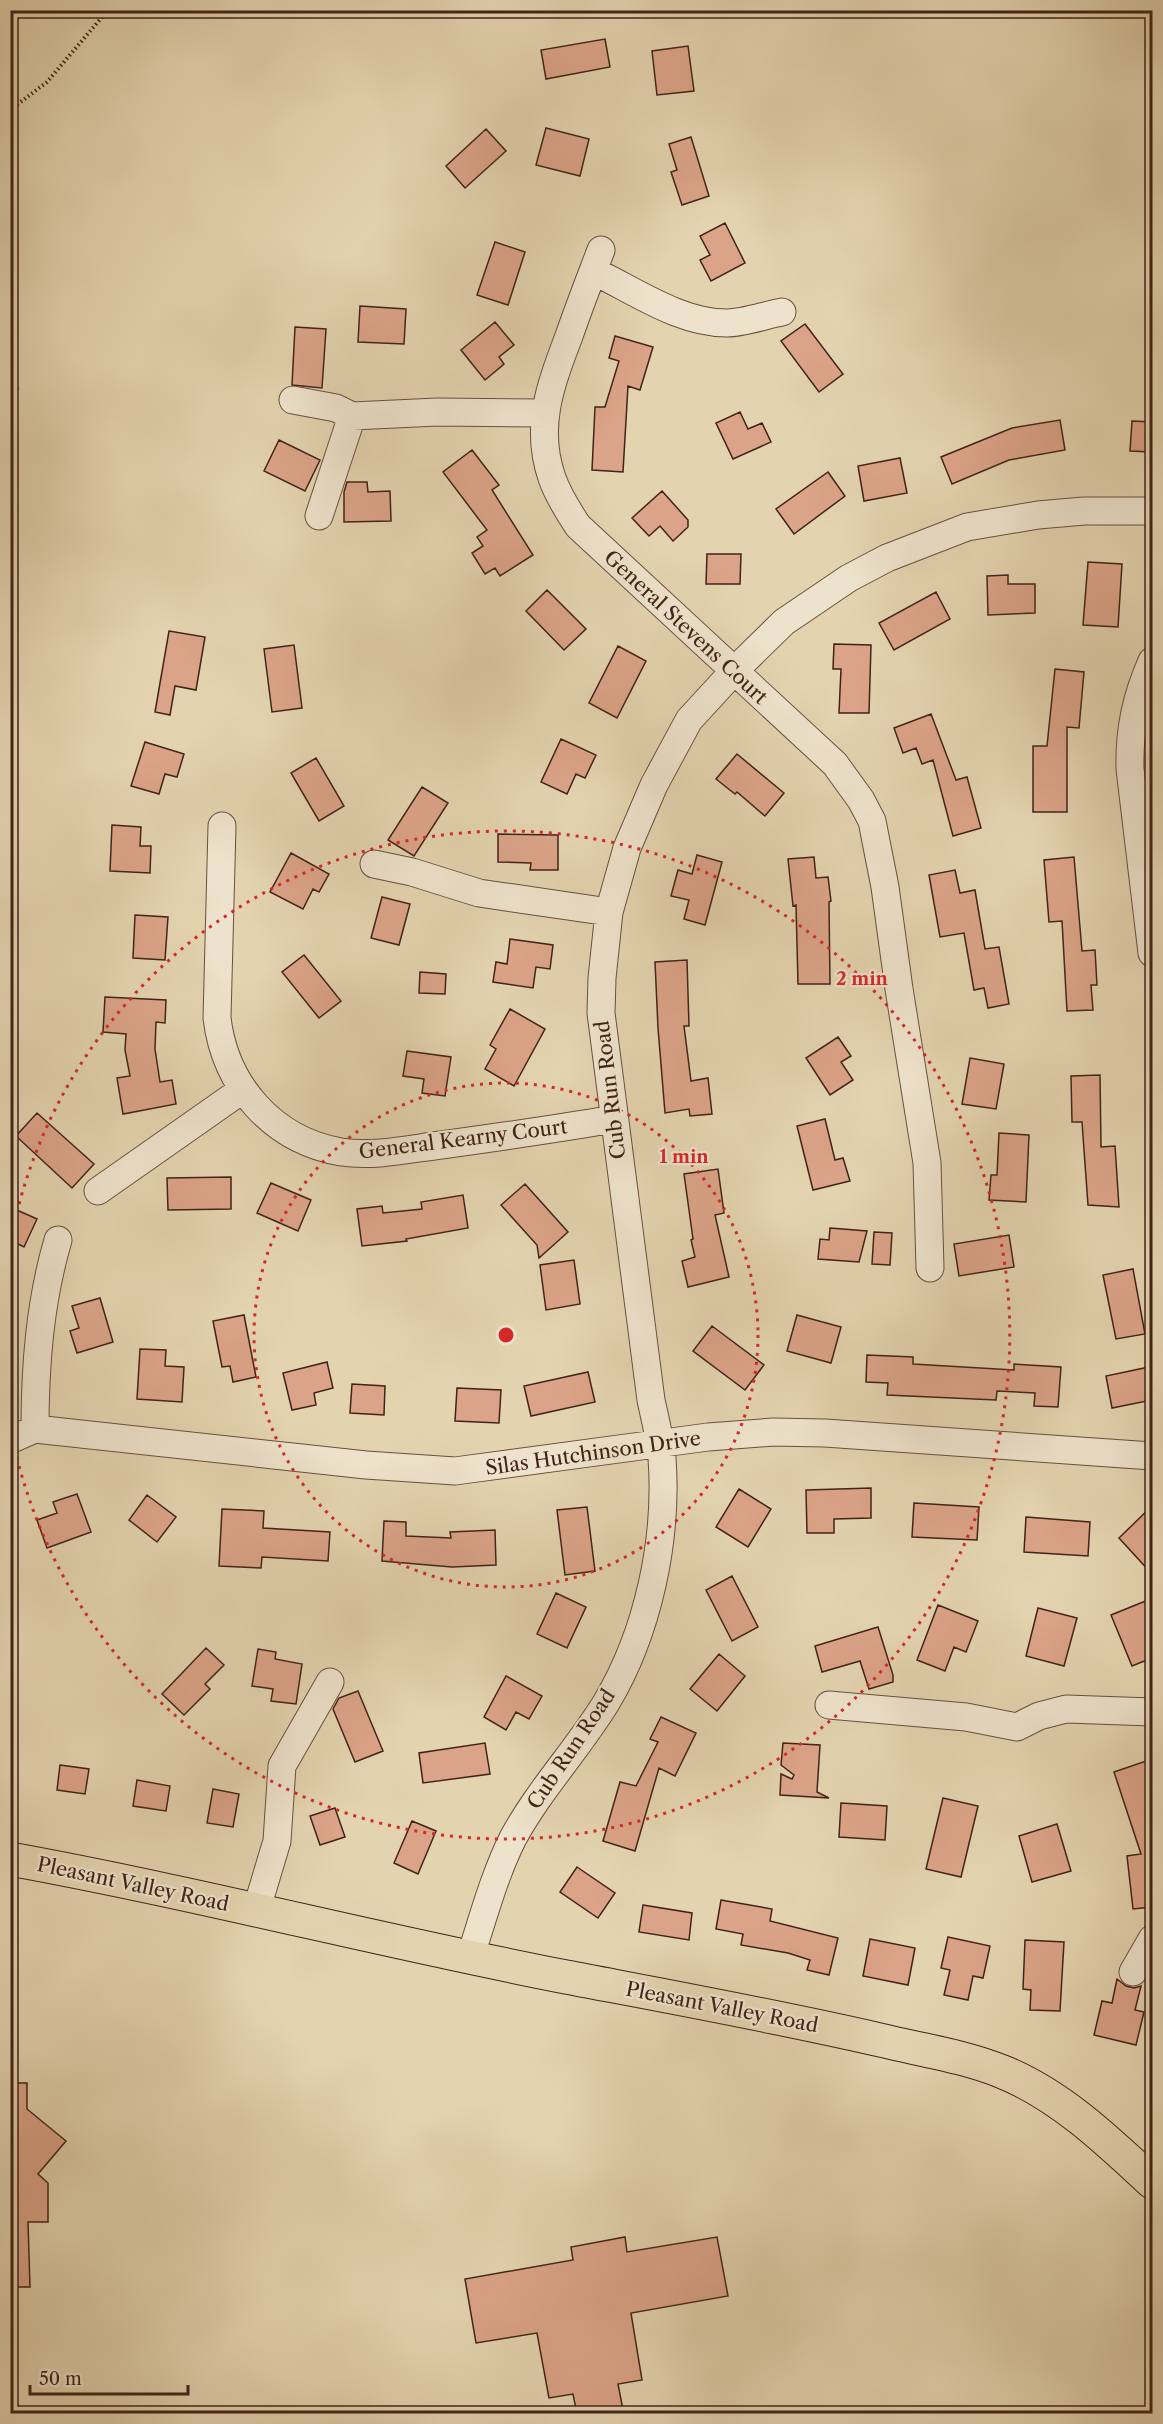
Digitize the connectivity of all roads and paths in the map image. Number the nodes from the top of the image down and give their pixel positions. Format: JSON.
{"nodes":[{"id":1,"x":108,"y":10,"type":"edge"},
{"id":2,"x":10,"y":110,"type":"edge"},
{"id":3,"x":782,"y":312,"type":"dead end"},
{"id":4,"x":10,"y":357,"type":"edge"},
{"id":5,"x":293,"y":400,"type":"dead end"},
{"id":6,"x":10,"y":409,"type":"edge"},
{"id":7,"x":545,"y":413,"type":"junction"},
{"id":8,"x":352,"y":416,"type":"junction"},
{"id":9,"x":1152,"y":511,"type":"edge"},
{"id":10,"x":318,"y":516,"type":"dead end"},
{"id":11,"x":1152,"y":661,"type":"edge"},
{"id":12,"x":734,"y":671,"type":"junction"},
{"id":13,"x":1142,"y":784,"type":"edge"},
{"id":14,"x":222,"y":826,"type":"dead end"},
{"id":15,"x":374,"y":864,"type":"dead end"},
{"id":16,"x":609,"y":912,"type":"junction"},
{"id":17,"x":1152,"y":953,"type":"edge"},
{"id":18,"x":242,"y":1090,"type":"junction"},
{"id":19,"x":614,"y":1119,"type":"junction"},
{"id":20,"x":98,"y":1191,"type":"dead end"},
{"id":21,"x":58,"y":1240,"type":"dead end"},
{"id":22,"x":930,"y":1268,"type":"dead end"},
{"id":23,"x":22,"y":1434,"type":"edge"},
{"id":24,"x":660,"y":1444,"type":"junction"},
{"id":25,"x":1152,"y":1456,"type":"edge"},
{"id":26,"x":330,"y":1682,"type":"dead end"},
{"id":27,"x":829,"y":1705,"type":"dead end"},
{"id":28,"x":1152,"y":1712,"type":"edge"},
{"id":29,"x":10,"y":1858,"type":"edge"},
{"id":30,"x":256,"y":1911,"type":"junction"},
{"id":31,"x":1152,"y":1939,"type":"edge"},
{"id":32,"x":470,"y":1958,"type":"junction"},
{"id":33,"x":1133,"y":1972,"type":"dead end"},
{"id":34,"x":1152,"y":2182,"type":"edge"}],
"edges":[{"from":1,"to":2,"type":"path"},
{"from":3,"to":7,"type":"street","name":"General Stevens Court"},
{"from":4,"to":6,"type":"path"},
{"from":5,"to":8,"type":"street"},
{"from":7,"to":8,"type":"street"},
{"from":7,"to":12,"type":"street","name":"General Stevens Court"},
{"from":8,"to":10,"type":"street"},
{"from":9,"to":12,"type":"street","name":"Cub Run Road"},
{"from":11,"to":13,"type":"street"},
{"from":12,"to":16,"type":"street","name":"Cub Run Road"},
{"from":12,"to":22,"type":"street","name":"General Stevens Court"},
{"from":13,"to":17,"type":"street"},
{"from":14,"to":18,"type":"street","name":"General Kearny Court"},
{"from":15,"to":16,"type":"street"},
{"from":16,"to":19,"type":"street","name":"Cub Run Road"},
{"from":18,"to":19,"type":"street","name":"General Kearny Court"},
{"from":18,"to":20,"type":"street"},
{"from":19,"to":24,"type":"street","name":"Cub Run Road"},
{"from":21,"to":23,"type":"street"},
{"from":23,"to":24,"type":"street","name":"Silas Hutchinson Drive"},
{"from":24,"to":25,"type":"street","name":"Silas Hutchinson Drive"},
{"from":24,"to":32,"type":"street","name":"Cub Run Road"},
{"from":26,"to":30,"type":"street","name":"Pleasant Valley Road"},
{"from":27,"to":28,"type":"street"},
{"from":29,"to":30,"type":"main road","name":"Pleasant Valley Road"},
{"from":30,"to":32,"type":"main road","name":"Pleasant Valley Road"},
{"from":31,"to":33,"type":"street"},
{"from":32,"to":34,"type":"main road","name":"Pleasant Valley Road"}]}
